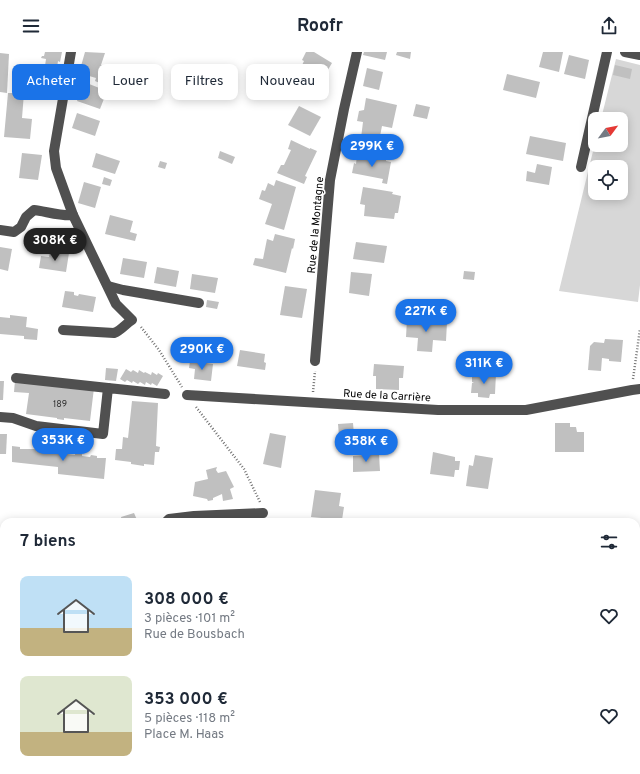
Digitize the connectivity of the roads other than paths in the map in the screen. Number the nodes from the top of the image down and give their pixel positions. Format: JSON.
{"nodes":[{"id":1,"x":71,"y":52,"type":"edge"},
{"id":2,"x":357,"y":52,"type":"edge"},
{"id":3,"x":607,"y":52,"type":"edge"},
{"id":4,"x":625,"y":52,"type":"edge"},
{"id":5,"x":640,"y":55,"type":"edge"},
{"id":6,"x":580,"y":167,"type":"dead end"},
{"id":7,"x":73,"y":215,"type":"junction"},
{"id":8,"x":0,"y":230,"type":"edge"},
{"id":9,"x":108,"y":286,"type":"junction"},
{"id":10,"x":200,"y":303,"type":"dead end"},
{"id":11,"x":63,"y":330,"type":"dead end"},
{"id":12,"x":316,"y":361,"type":"road end"},
{"id":13,"x":16,"y":378,"type":"dead end"},
{"id":14,"x":108,"y":388,"type":"junction"},
{"id":15,"x":636,"y":390,"type":"edge"},
{"id":16,"x":165,"y":394,"type":"dead end"},
{"id":17,"x":186,"y":395,"type":"road end"},
{"id":18,"x":0,"y":417,"type":"edge"},
{"id":19,"x":263,"y":513,"type":"road end"},
{"id":20,"x":181,"y":518,"type":"edge"}],
"edges":[{"from":1,"to":7,"type":"street"},
{"from":2,"to":12,"type":"street","name":"Rue de la Montagne"},
{"from":3,"to":6,"type":"street"},
{"from":4,"to":5,"type":"street"},
{"from":7,"to":8,"type":"street"},
{"from":7,"to":9,"type":"street"},
{"from":9,"to":10,"type":"street"},
{"from":9,"to":11,"type":"street"},
{"from":13,"to":14,"type":"street"},
{"from":14,"to":16,"type":"street"},
{"from":14,"to":18,"type":"street"},
{"from":15,"to":17,"type":"street","name":"Rue de la Carrière"},
{"from":19,"to":20,"type":"street"}]}
